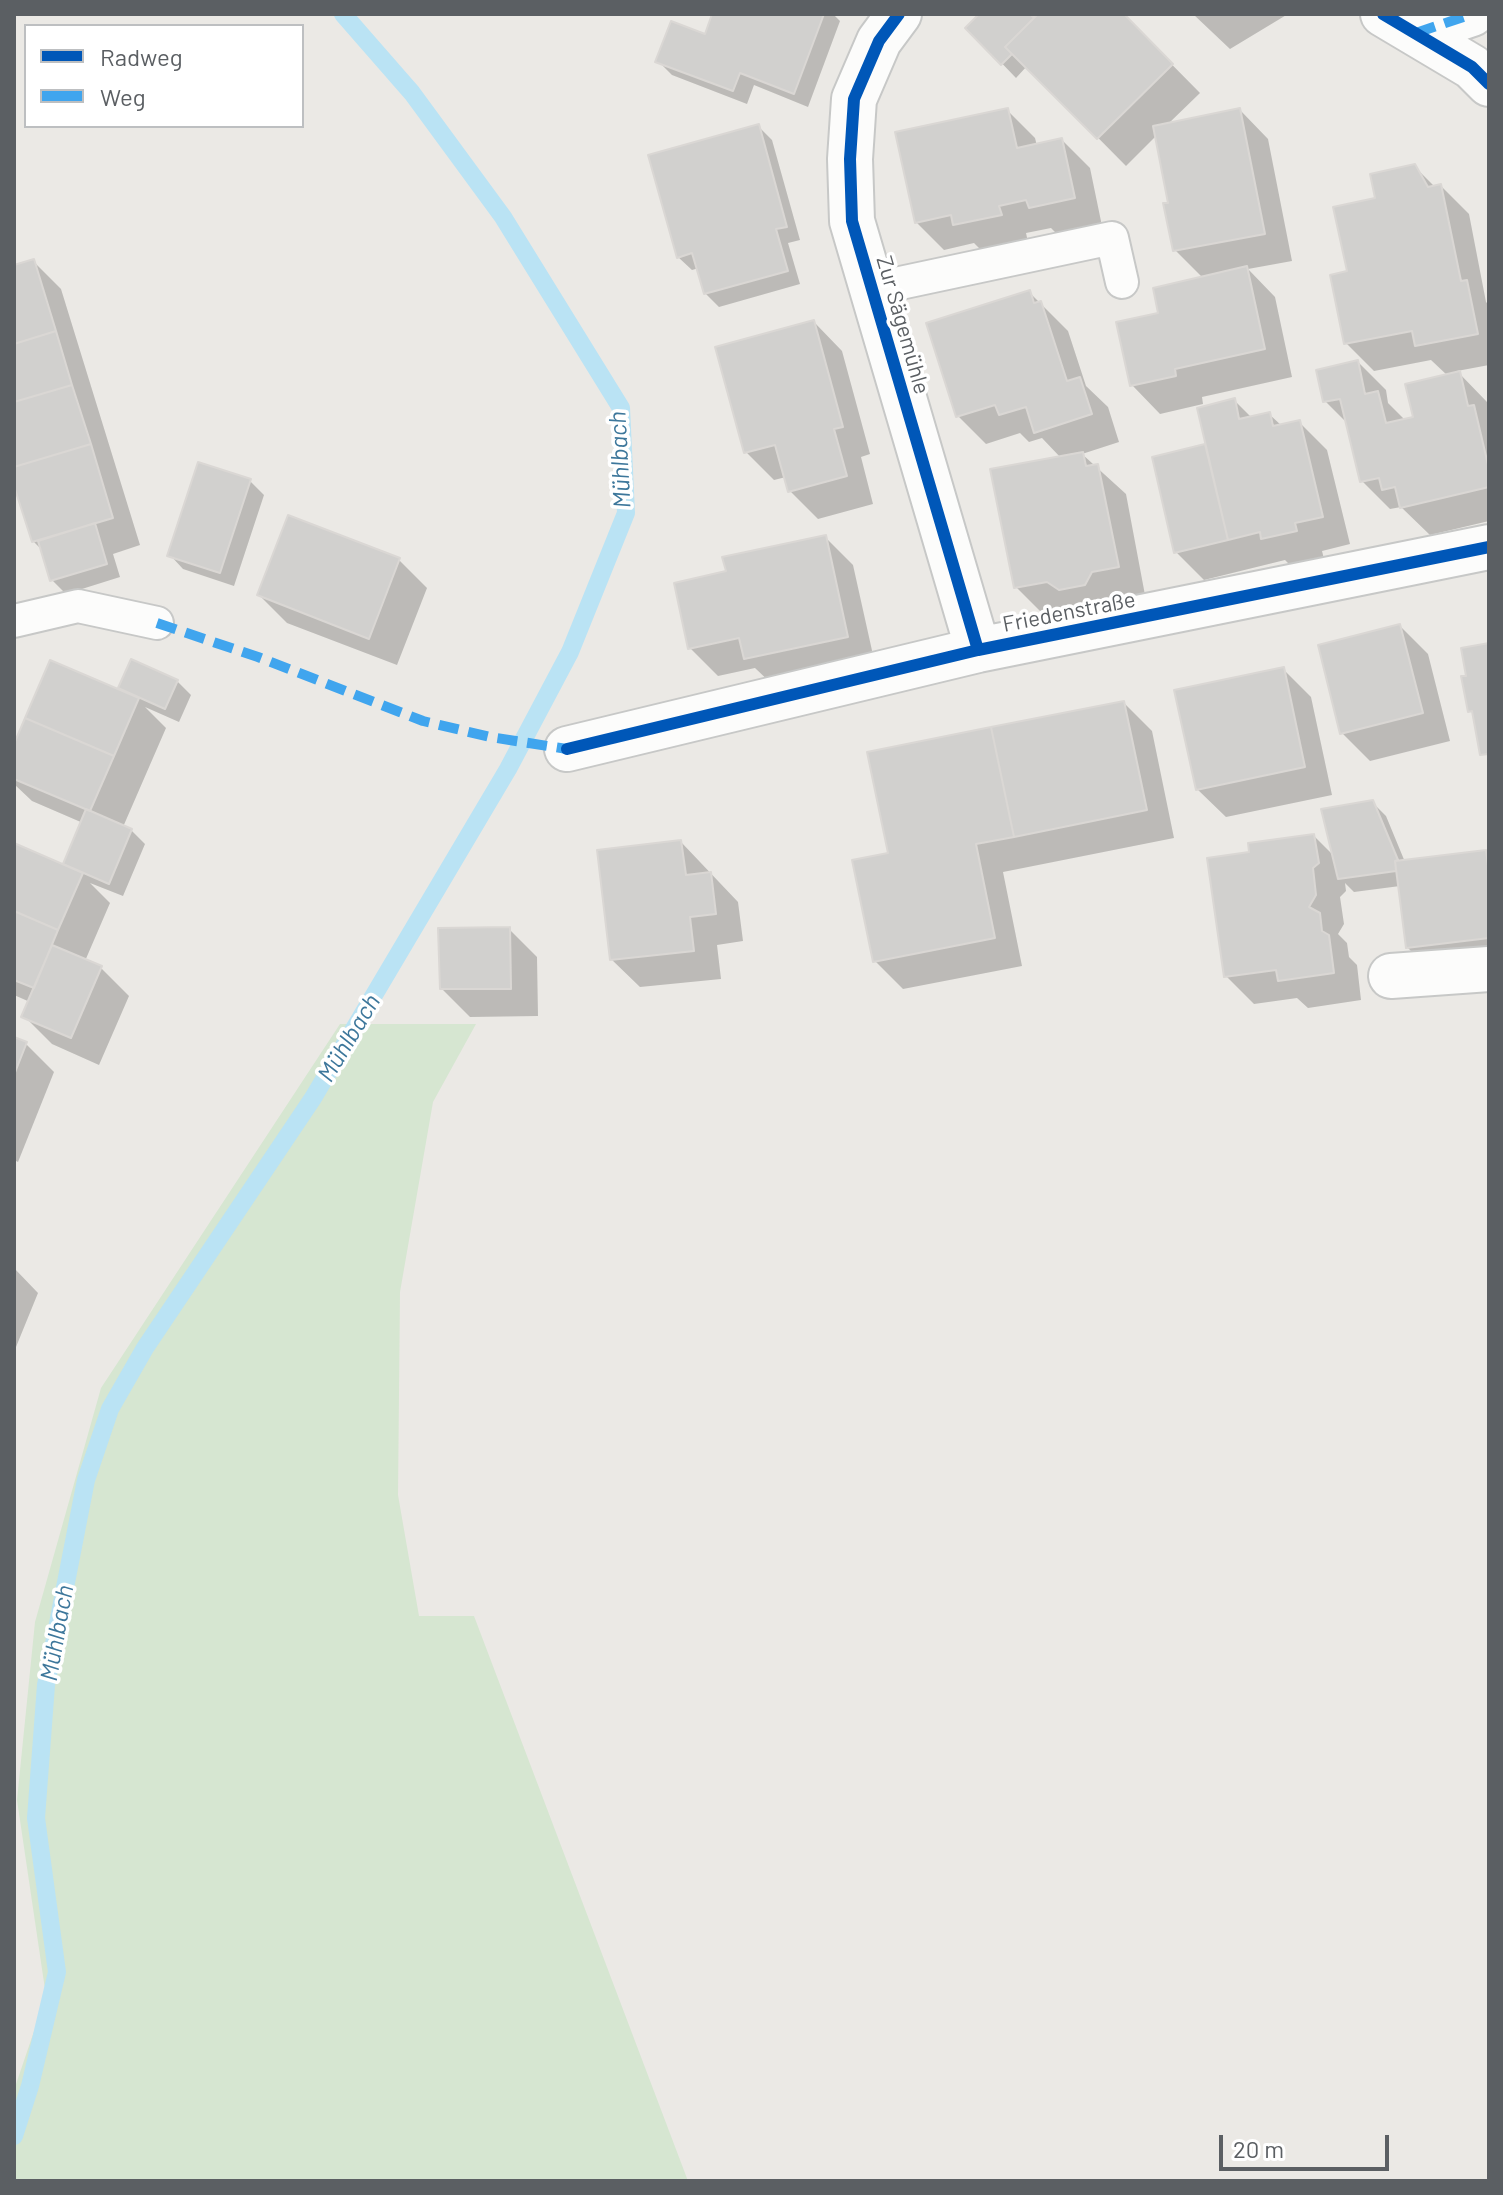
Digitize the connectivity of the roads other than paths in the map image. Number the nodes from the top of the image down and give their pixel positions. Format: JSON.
{"nodes":[{"id":1,"x":899,"y":14,"type":"edge"},
{"id":2,"x":1472,"y":14,"type":"edge"},
{"id":3,"x":1399,"y":23,"type":"edge"},
{"id":4,"x":1489,"y":84,"type":"edge"},
{"id":5,"x":1122,"y":282,"type":"dead end"},
{"id":6,"x":872,"y":289,"type":"junction"},
{"id":7,"x":1489,"y":547,"type":"edge"},
{"id":8,"x":14,"y":621,"type":"edge"},
{"id":9,"x":157,"y":623,"type":"dead end"},
{"id":10,"x":978,"y":650,"type":"junction"},
{"id":11,"x":567,"y":749,"type":"dead end"},
{"id":12,"x":1489,"y":969,"type":"edge"},
{"id":13,"x":1391,"y":976,"type":"dead end"}],
"edges":[{"from":1,"to":6,"type":"street","name":"Zur Sägemühle"},
{"from":2,"to":3,"type":"street"},
{"from":3,"to":4,"type":"street"},
{"from":5,"to":6,"type":"lane"},
{"from":6,"to":10,"type":"street","name":"Zur Sägemühle"},
{"from":7,"to":10,"type":"street","name":"Friedenstraße"},
{"from":8,"to":9,"type":"lane"},
{"from":10,"to":11,"type":"street","name":"Friedenstraße"},
{"from":12,"to":13,"type":"street"}]}
